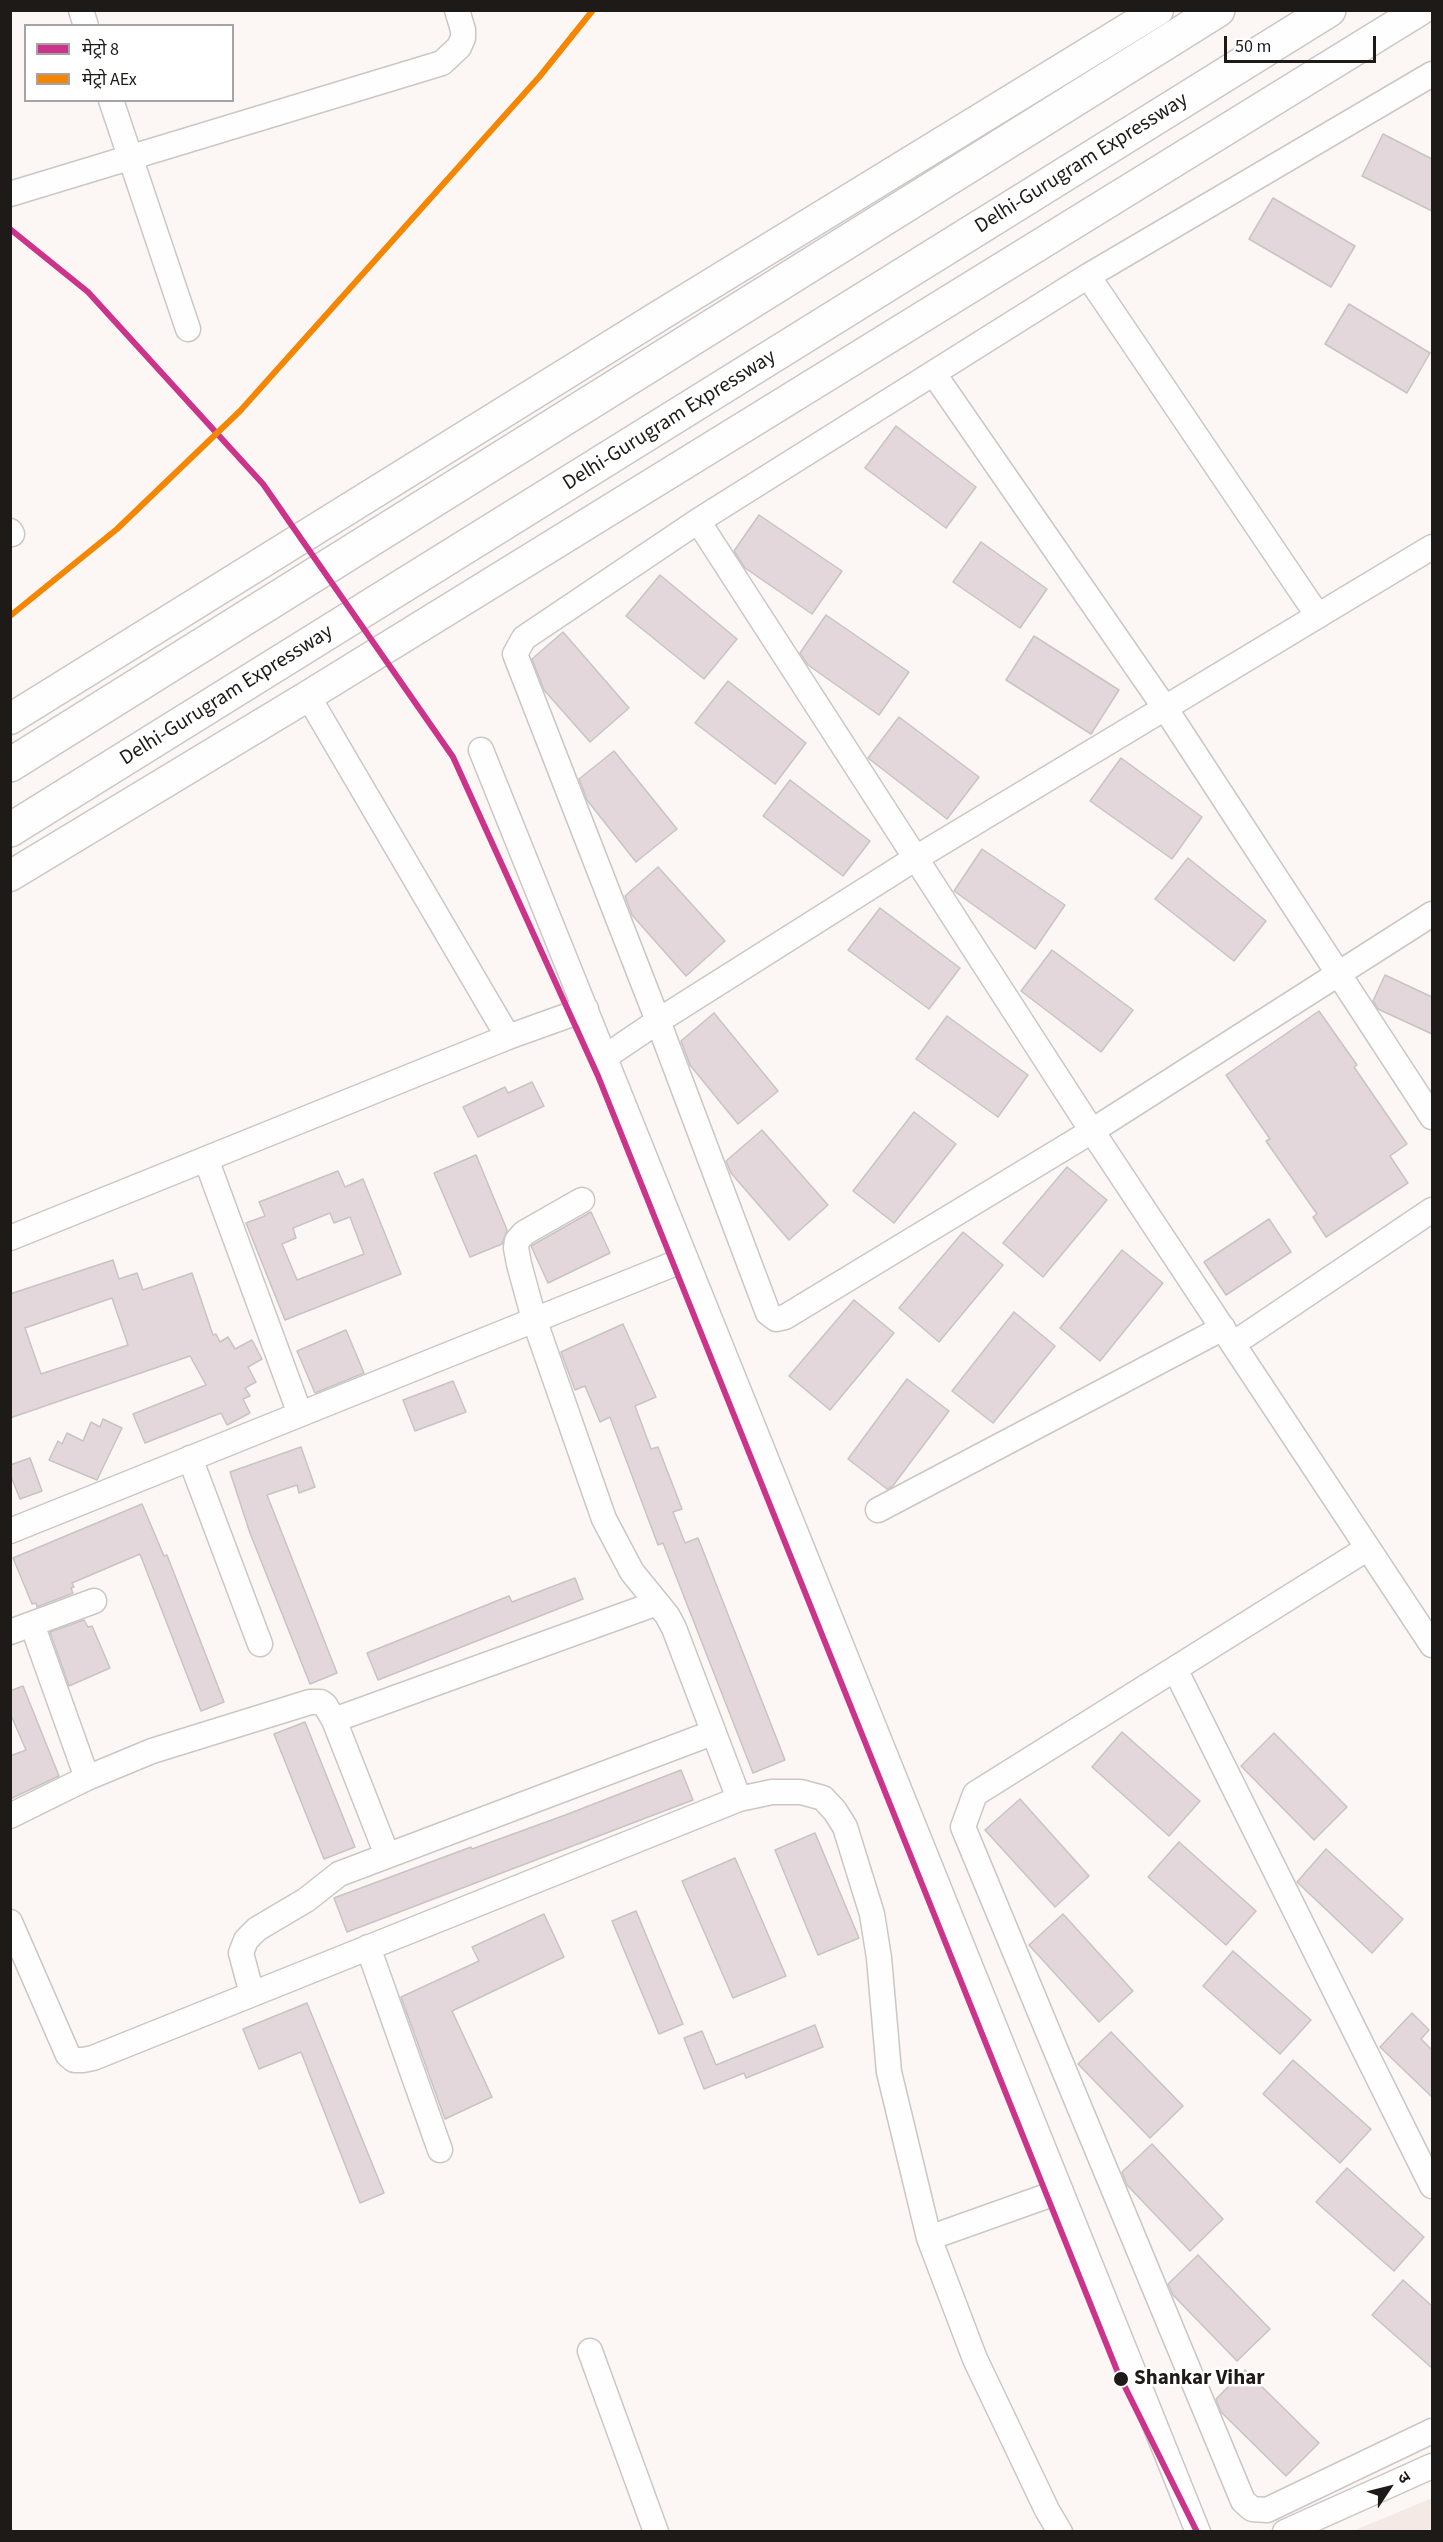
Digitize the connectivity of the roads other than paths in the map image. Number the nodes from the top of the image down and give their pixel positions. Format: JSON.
{"nodes":[{"id":1,"x":457,"y":10,"type":"edge"},
{"id":2,"x":1158,"y":10,"type":"edge"},
{"id":3,"x":1218,"y":10,"type":"edge"},
{"id":4,"x":1329,"y":10,"type":"edge"},
{"id":5,"x":1420,"y":10,"type":"edge"},
{"id":6,"x":1432,"y":74,"type":"edge"},
{"id":7,"x":112,"y":102,"type":"edge"},
{"id":8,"x":130,"y":157,"type":"junction"},
{"id":9,"x":10,"y":194,"type":"edge"},
{"id":10,"x":1088,"y":276,"type":"junction"},
{"id":11,"x":188,"y":329,"type":"dead end"},
{"id":12,"x":934,"y":374,"type":"junction"},
{"id":13,"x":698,"y":521,"type":"junction"},
{"id":14,"x":1432,"y":547,"type":"edge"},
{"id":15,"x":1318,"y":616,"type":"junction"},
{"id":16,"x":308,"y":696,"type":"junction"},
{"id":17,"x":1165,"y":708,"type":"junction"},
{"id":18,"x":10,"y":719,"type":"edge"},
{"id":19,"x":481,"y":750,"type":"dead end"},
{"id":20,"x":10,"y":765,"type":"edge"},
{"id":21,"x":10,"y":830,"type":"edge"},
{"id":22,"x":916,"y":858,"type":"junction"},
{"id":23,"x":10,"y":876,"type":"edge"},
{"id":24,"x":1432,"y":914,"type":"edge"},
{"id":25,"x":1339,"y":975,"type":"junction"},
{"id":26,"x":586,"y":1009,"type":"junction"},
{"id":27,"x":658,"y":1021,"type":"junction"},
{"id":28,"x":508,"y":1036,"type":"junction"},
{"id":29,"x":605,"y":1057,"type":"junction"},
{"id":30,"x":1432,"y":1117,"type":"edge"},
{"id":31,"x":1092,"y":1131,"type":"junction"},
{"id":32,"x":206,"y":1159,"type":"junction"},
{"id":33,"x":582,"y":1200,"type":"dead end"},
{"id":34,"x":1432,"y":1210,"type":"edge"},
{"id":35,"x":10,"y":1239,"type":"edge"},
{"id":36,"x":686,"y":1259,"type":"junction"},
{"id":37,"x":534,"y":1319,"type":"junction"},
{"id":38,"x":1228,"y":1336,"type":"junction"},
{"id":39,"x":300,"y":1414,"type":"junction"},
{"id":40,"x":190,"y":1458,"type":"junction"},
{"id":41,"x":878,"y":1510,"type":"dead end"},
{"id":42,"x":10,"y":1531,"type":"edge"},
{"id":43,"x":1368,"y":1548,"type":"junction"},
{"id":44,"x":94,"y":1601,"type":"dead end"},
{"id":45,"x":657,"y":1603,"type":"junction"},
{"id":46,"x":21,"y":1628,"type":"edge"},
{"id":47,"x":260,"y":1644,"type":"dead end"},
{"id":48,"x":1432,"y":1645,"type":"edge"},
{"id":49,"x":1175,"y":1669,"type":"junction"},
{"id":50,"x":334,"y":1720,"type":"junction"},
{"id":51,"x":712,"y":1732,"type":"junction"},
{"id":52,"x":87,"y":1778,"type":"junction"},
{"id":53,"x":739,"y":1799,"type":"junction"},
{"id":54,"x":10,"y":1815,"type":"edge"},
{"id":55,"x":387,"y":1855,"type":"junction"},
{"id":56,"x":10,"y":1922,"type":"edge"},
{"id":57,"x":368,"y":1947,"type":"junction"},
{"id":58,"x":252,"y":1994,"type":"junction"},
{"id":59,"x":440,"y":2150,"type":"dead end"},
{"id":60,"x":1432,"y":2186,"type":"edge"},
{"id":61,"x":1061,"y":2191,"type":"junction"},
{"id":62,"x":928,"y":2238,"type":"junction"},
{"id":63,"x":590,"y":2351,"type":"dead end"},
{"id":64,"x":1432,"y":2431,"type":"edge"},
{"id":65,"x":1432,"y":2466,"type":"edge"},
{"id":66,"x":656,"y":2532,"type":"edge"},
{"id":67,"x":1060,"y":2532,"type":"edge"},
{"id":68,"x":1198,"y":2532,"type":"edge"},
{"id":69,"x":1285,"y":2532,"type":"edge"}],
"edges":[{"from":1,"to":8,"type":"street"},
{"from":2,"to":18,"type":"main road"},
{"from":3,"to":20,"type":"highway"},
{"from":4,"to":21,"type":"highway","name":"Delhi-Gurugram Expressway"},
{"from":5,"to":16,"type":"main road"},
{"from":6,"to":10,"type":"street"},
{"from":7,"to":8,"type":"street"},
{"from":8,"to":9,"type":"street"},
{"from":8,"to":11,"type":"street"},
{"from":10,"to":12,"type":"street"},
{"from":10,"to":15,"type":"street"},
{"from":12,"to":13,"type":"street"},
{"from":12,"to":17,"type":"street"},
{"from":13,"to":22,"type":"street"},
{"from":13,"to":27,"type":"street"},
{"from":14,"to":15,"type":"street"},
{"from":15,"to":17,"type":"street"},
{"from":16,"to":23,"type":"main road"},
{"from":16,"to":28,"type":"street"},
{"from":17,"to":22,"type":"street"},
{"from":17,"to":25,"type":"street"},
{"from":19,"to":26,"type":"street"},
{"from":22,"to":27,"type":"street"},
{"from":22,"to":31,"type":"street"},
{"from":24,"to":25,"type":"street"},
{"from":25,"to":30,"type":"street"},
{"from":25,"to":31,"type":"street"},
{"from":26,"to":28,"type":"street"},
{"from":26,"to":29,"type":"street"},
{"from":27,"to":29,"type":"street"},
{"from":27,"to":31,"type":"street"},
{"from":28,"to":32,"type":"street"},
{"from":29,"to":36,"type":"street"},
{"from":31,"to":38,"type":"street"},
{"from":32,"to":35,"type":"street"},
{"from":32,"to":39,"type":"street"},
{"from":33,"to":37,"type":"street"},
{"from":34,"to":38,"type":"street"},
{"from":36,"to":37,"type":"street"},
{"from":36,"to":61,"type":"street"},
{"from":37,"to":39,"type":"street"},
{"from":37,"to":45,"type":"street"},
{"from":38,"to":41,"type":"street"},
{"from":38,"to":43,"type":"street"},
{"from":39,"to":40,"type":"street"},
{"from":40,"to":42,"type":"street"},
{"from":40,"to":47,"type":"street"},
{"from":43,"to":48,"type":"street"},
{"from":43,"to":49,"type":"street"},
{"from":44,"to":46,"type":"street"},
{"from":45,"to":50,"type":"street"},
{"from":45,"to":51,"type":"street"},
{"from":46,"to":52,"type":"street"},
{"from":49,"to":60,"type":"street"},
{"from":49,"to":64,"type":"street"},
{"from":50,"to":52,"type":"street"},
{"from":50,"to":55,"type":"street"},
{"from":51,"to":53,"type":"street"},
{"from":51,"to":55,"type":"street"},
{"from":52,"to":54,"type":"street"},
{"from":53,"to":57,"type":"street"},
{"from":53,"to":62,"type":"street"},
{"from":55,"to":58,"type":"street"},
{"from":56,"to":58,"type":"street"},
{"from":57,"to":58,"type":"street"},
{"from":57,"to":59,"type":"street"},
{"from":61,"to":62,"type":"street"},
{"from":61,"to":68,"type":"street"},
{"from":62,"to":67,"type":"street"},
{"from":63,"to":66,"type":"street"},
{"from":65,"to":69,"type":"street"}]}
